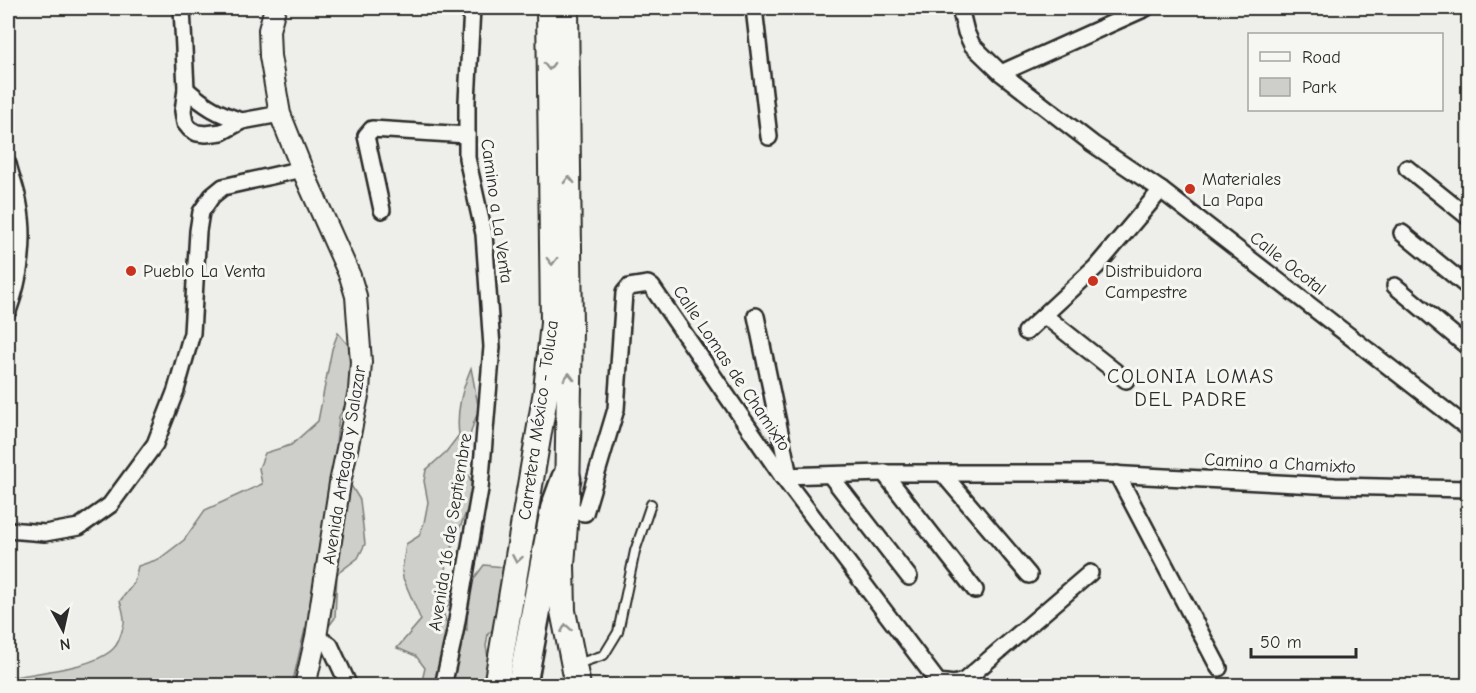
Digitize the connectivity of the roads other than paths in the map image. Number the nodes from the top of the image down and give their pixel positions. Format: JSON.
{"nodes":[{"id":1,"x":182,"y":8,"type":"edge"},
{"id":2,"x":275,"y":8,"type":"edge"},
{"id":3,"x":472,"y":8,"type":"edge"},
{"id":4,"x":549,"y":8,"type":"edge"},
{"id":5,"x":566,"y":8,"type":"edge"},
{"id":6,"x":754,"y":8,"type":"edge"},
{"id":7,"x":960,"y":8,"type":"edge"},
{"id":8,"x":1146,"y":8,"type":"edge"},
{"id":9,"x":1000,"y":73,"type":"junction"},
{"id":10,"x":186,"y":89,"type":"junction"},
{"id":11,"x":280,"y":114,"type":"junction"},
{"id":12,"x":243,"y":121,"type":"junction"},
{"id":13,"x":467,"y":135,"type":"junction"},
{"id":14,"x":770,"y":137,"type":"dead end"},
{"id":15,"x":8,"y":164,"type":"edge"},
{"id":16,"x":1407,"y":168,"type":"dead end"},
{"id":17,"x":302,"y":169,"type":"junction"},
{"id":18,"x":1161,"y":190,"type":"junction"},
{"id":19,"x":382,"y":210,"type":"dead end"},
{"id":20,"x":1468,"y":217,"type":"edge"},
{"id":21,"x":1402,"y":233,"type":"dead end"},
{"id":22,"x":1395,"y":286,"type":"dead end"},
{"id":23,"x":1468,"y":287,"type":"edge"},
{"id":24,"x":8,"y":311,"type":"edge"},
{"id":25,"x":756,"y":316,"type":"dead end"},
{"id":26,"x":1045,"y":316,"type":"junction"},
{"id":27,"x":1026,"y":332,"type":"dead end"},
{"id":28,"x":492,"y":347,"type":"joint"},
{"id":29,"x":1468,"y":347,"type":"edge"},
{"id":30,"x":1126,"y":380,"type":"dead end"},
{"id":31,"x":1468,"y":428,"type":"edge"},
{"id":32,"x":884,"y":473,"type":"junction"},
{"id":33,"x":1089,"y":473,"type":"joint"},
{"id":34,"x":943,"y":474,"type":"junction"},
{"id":35,"x":1117,"y":474,"type":"junction"},
{"id":36,"x":830,"y":475,"type":"junction"},
{"id":37,"x":785,"y":476,"type":"junction"},
{"id":38,"x":567,"y":479,"type":"junction"},
{"id":39,"x":1468,"y":489,"type":"edge"},
{"id":40,"x":651,"y":504,"type":"dead end"},
{"id":41,"x":566,"y":510,"type":"junction"},
{"id":42,"x":8,"y":530,"type":"edge"},
{"id":43,"x":1090,"y":573,"type":"dead end"},
{"id":44,"x":1029,"y":575,"type":"dead end"},
{"id":45,"x":909,"y":577,"type":"dead end"},
{"id":46,"x":975,"y":590,"type":"dead end"},
{"id":47,"x":316,"y":637,"type":"junction"},
{"id":48,"x":1220,"y":668,"type":"dead end"},
{"id":49,"x":576,"y":675,"type":"edge"},
{"id":50,"x":304,"y":686,"type":"edge"},
{"id":51,"x":350,"y":686,"type":"edge"},
{"id":52,"x":443,"y":686,"type":"edge"},
{"id":53,"x":496,"y":686,"type":"edge"},
{"id":54,"x":522,"y":686,"type":"edge"}],
"edges":[{"from":1,"to":10,"type":"street"},
{"from":2,"to":11,"type":"street","name":"Avenida Arteaga y Salazar"},
{"from":3,"to":13,"type":"street","name":"Camino a La Venta"},
{"from":4,"to":53,"type":"main road","name":"Carretera México - Toluca","one_way":true},
{"from":38,"to":5,"type":"main road","name":"Carretera México - Toluca","one_way":true},
{"from":6,"to":14,"type":"street"},
{"from":7,"to":9,"type":"street","name":"Calle Ocotal"},
{"from":8,"to":9,"type":"street"},
{"from":9,"to":18,"type":"street","name":"Calle Ocotal"},
{"from":10,"to":12,"type":"street"},
{"from":10,"to":12,"type":"street"},
{"from":11,"to":12,"type":"street"},
{"from":11,"to":17,"type":"street","name":"Avenida Arteaga y Salazar"},
{"from":13,"to":19,"type":"street"},
{"from":13,"to":28,"type":"street","name":"Camino a La Venta"},
{"from":15,"to":24,"type":"street"},
{"from":16,"to":20,"type":"street"},
{"from":17,"to":42,"type":"street"},
{"from":17,"to":47,"type":"street","name":"Avenida Arteaga y Salazar"},
{"from":18,"to":26,"type":"street"},
{"from":18,"to":31,"type":"street","name":"Calle Ocotal"},
{"from":21,"to":23,"type":"street"},
{"from":22,"to":29,"type":"street"},
{"from":25,"to":37,"type":"street"},
{"from":26,"to":27,"type":"street"},
{"from":26,"to":30,"type":"street"},
{"from":28,"to":52,"type":"street","name":"Avenida 16 de Septiembre"},
{"from":32,"to":34,"type":"street","name":"Calle Lomas de Chamixto"},
{"from":32,"to":36,"type":"street","name":"Calle Lomas de Chamixto"},
{"from":32,"to":46,"type":"street"},
{"from":33,"to":34,"type":"street","name":"Calle Lomas de Chamixto"},
{"from":33,"to":35,"type":"street","name":"Camino a Chamixto"},
{"from":34,"to":44,"type":"street"},
{"from":35,"to":39,"type":"street","name":"Camino a Chamixto"},
{"from":35,"to":48,"type":"street"},
{"from":36,"to":37,"type":"street","name":"Calle Lomas de Chamixto"},
{"from":36,"to":45,"type":"street"},
{"from":37,"to":41,"type":"street","name":"Calle Lomas de Chamixto"},
{"from":37,"to":43,"type":"street"},
{"from":38,"to":41,"type":"main road","name":"Carretera México - Toluca"},
{"from":38,"to":54,"type":"highway"},
{"from":40,"to":49,"type":"lane"},
{"from":49,"to":41,"type":"main road","name":"Carretera México - Toluca","one_way":true},
{"from":47,"to":50,"type":"street","name":"Avenida Arteaga y Salazar"},
{"from":47,"to":51,"type":"street"}]}
